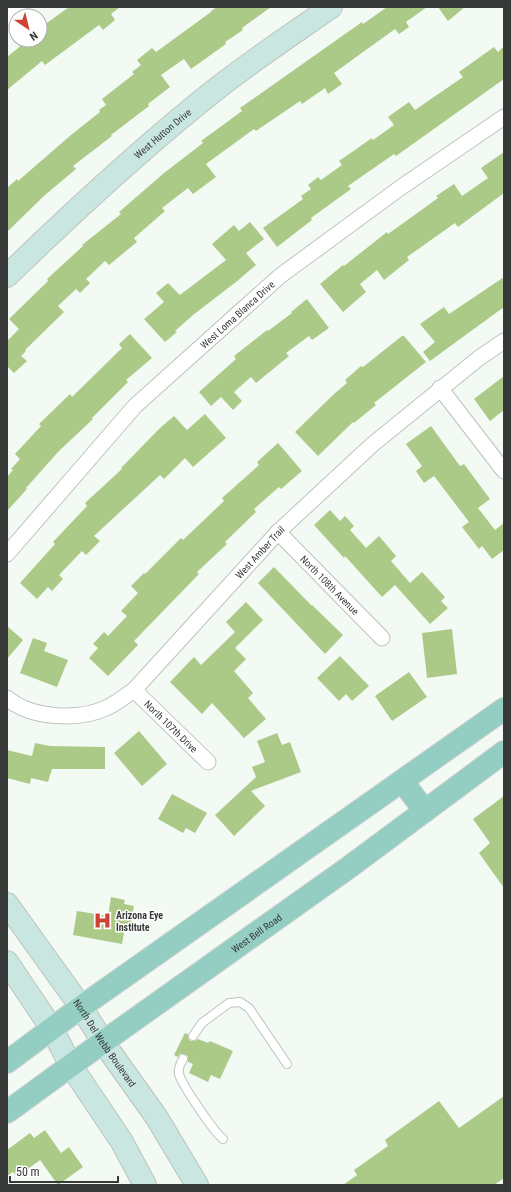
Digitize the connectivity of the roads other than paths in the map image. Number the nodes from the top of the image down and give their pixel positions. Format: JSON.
{"nodes":[{"id":1,"x":20,"y":7,"type":"edge"},
{"id":2,"x":331,"y":7,"type":"edge"},
{"id":3,"x":7,"y":18,"type":"edge"},
{"id":4,"x":504,"y":117,"type":"edge"},
{"id":5,"x":7,"y":276,"type":"edge"},
{"id":6,"x":504,"y":341,"type":"edge"},
{"id":7,"x":440,"y":388,"type":"junction"},
{"id":8,"x":504,"y":471,"type":"edge"},
{"id":9,"x":278,"y":532,"type":"junction"},
{"id":10,"x":7,"y":554,"type":"edge"},
{"id":11,"x":382,"y":638,"type":"dead end"},
{"id":12,"x":134,"y":690,"type":"junction"},
{"id":13,"x":7,"y":698,"type":"edge"},
{"id":14,"x":504,"y":709,"type":"edge"},
{"id":15,"x":504,"y":752,"type":"edge"},
{"id":16,"x":208,"y":762,"type":"dead end"},
{"id":17,"x":402,"y":781,"type":"junction"},
{"id":18,"x":425,"y":810,"type":"junction"},
{"id":19,"x":7,"y":904,"type":"edge"},
{"id":20,"x":7,"y":962,"type":"edge"},
{"id":21,"x":81,"y":1007,"type":"junction"},
{"id":22,"x":52,"y":1029,"type":"junction"},
{"id":23,"x":193,"y":1036,"type":"dead end"},
{"id":24,"x":103,"y":1042,"type":"junction"},
{"id":25,"x":183,"y":1059,"type":"dead end"},
{"id":26,"x":7,"y":1062,"type":"edge"},
{"id":27,"x":287,"y":1064,"type":"dead end"},
{"id":28,"x":71,"y":1066,"type":"junction"},
{"id":29,"x":7,"y":1112,"type":"edge"},
{"id":30,"x":223,"y":1140,"type":"dead end"},
{"id":31,"x":122,"y":1142,"type":"junction"},
{"id":32,"x":145,"y":1185,"type":"edge"},
{"id":33,"x":160,"y":1185,"type":"edge"},
{"id":34,"x":197,"y":1185,"type":"edge"}],
"edges":[{"from":1,"to":3,"type":"street"},
{"from":2,"to":5,"type":"street","name":"West Hutton Drive"},
{"from":4,"to":10,"type":"street","name":"West Loma Blanca Drive"},
{"from":6,"to":7,"type":"street","name":"West Amber Trail"},
{"from":7,"to":8,"type":"street"},
{"from":7,"to":9,"type":"street","name":"West Amber Trail"},
{"from":9,"to":11,"type":"street","name":"North 108th Avenue"},
{"from":9,"to":12,"type":"street","name":"West Amber Trail"},
{"from":12,"to":13,"type":"street","name":"West Amber Trail"},
{"from":12,"to":16,"type":"street","name":"North 107th Drive"},
{"from":14,"to":17,"type":"main road"},
{"from":15,"to":18,"type":"main road","name":"West Bell Road"},
{"from":17,"to":18,"type":"main road"},
{"from":17,"to":21,"type":"main road"},
{"from":18,"to":24,"type":"main road","name":"West Bell Road"},
{"from":19,"to":21,"type":"street","name":"North Del Webb Boulevard"},
{"from":20,"to":22,"type":"street"},
{"from":21,"to":22,"type":"main road"},
{"from":21,"to":24,"type":"street","name":"North Del Webb Boulevard"},
{"from":22,"to":26,"type":"main road"},
{"from":22,"to":28,"type":"street"},
{"from":23,"to":27,"type":"lane"},
{"from":24,"to":28,"type":"main road","name":"West Bell Road"},
{"from":24,"to":34,"type":"street","name":"North Del Webb Boulevard"},
{"from":25,"to":30,"type":"lane"},
{"from":28,"to":29,"type":"main road","name":"West Bell Road"},
{"from":28,"to":31,"type":"street"},
{"from":31,"to":32,"type":"street"},
{"from":31,"to":33,"type":"street"}]}
